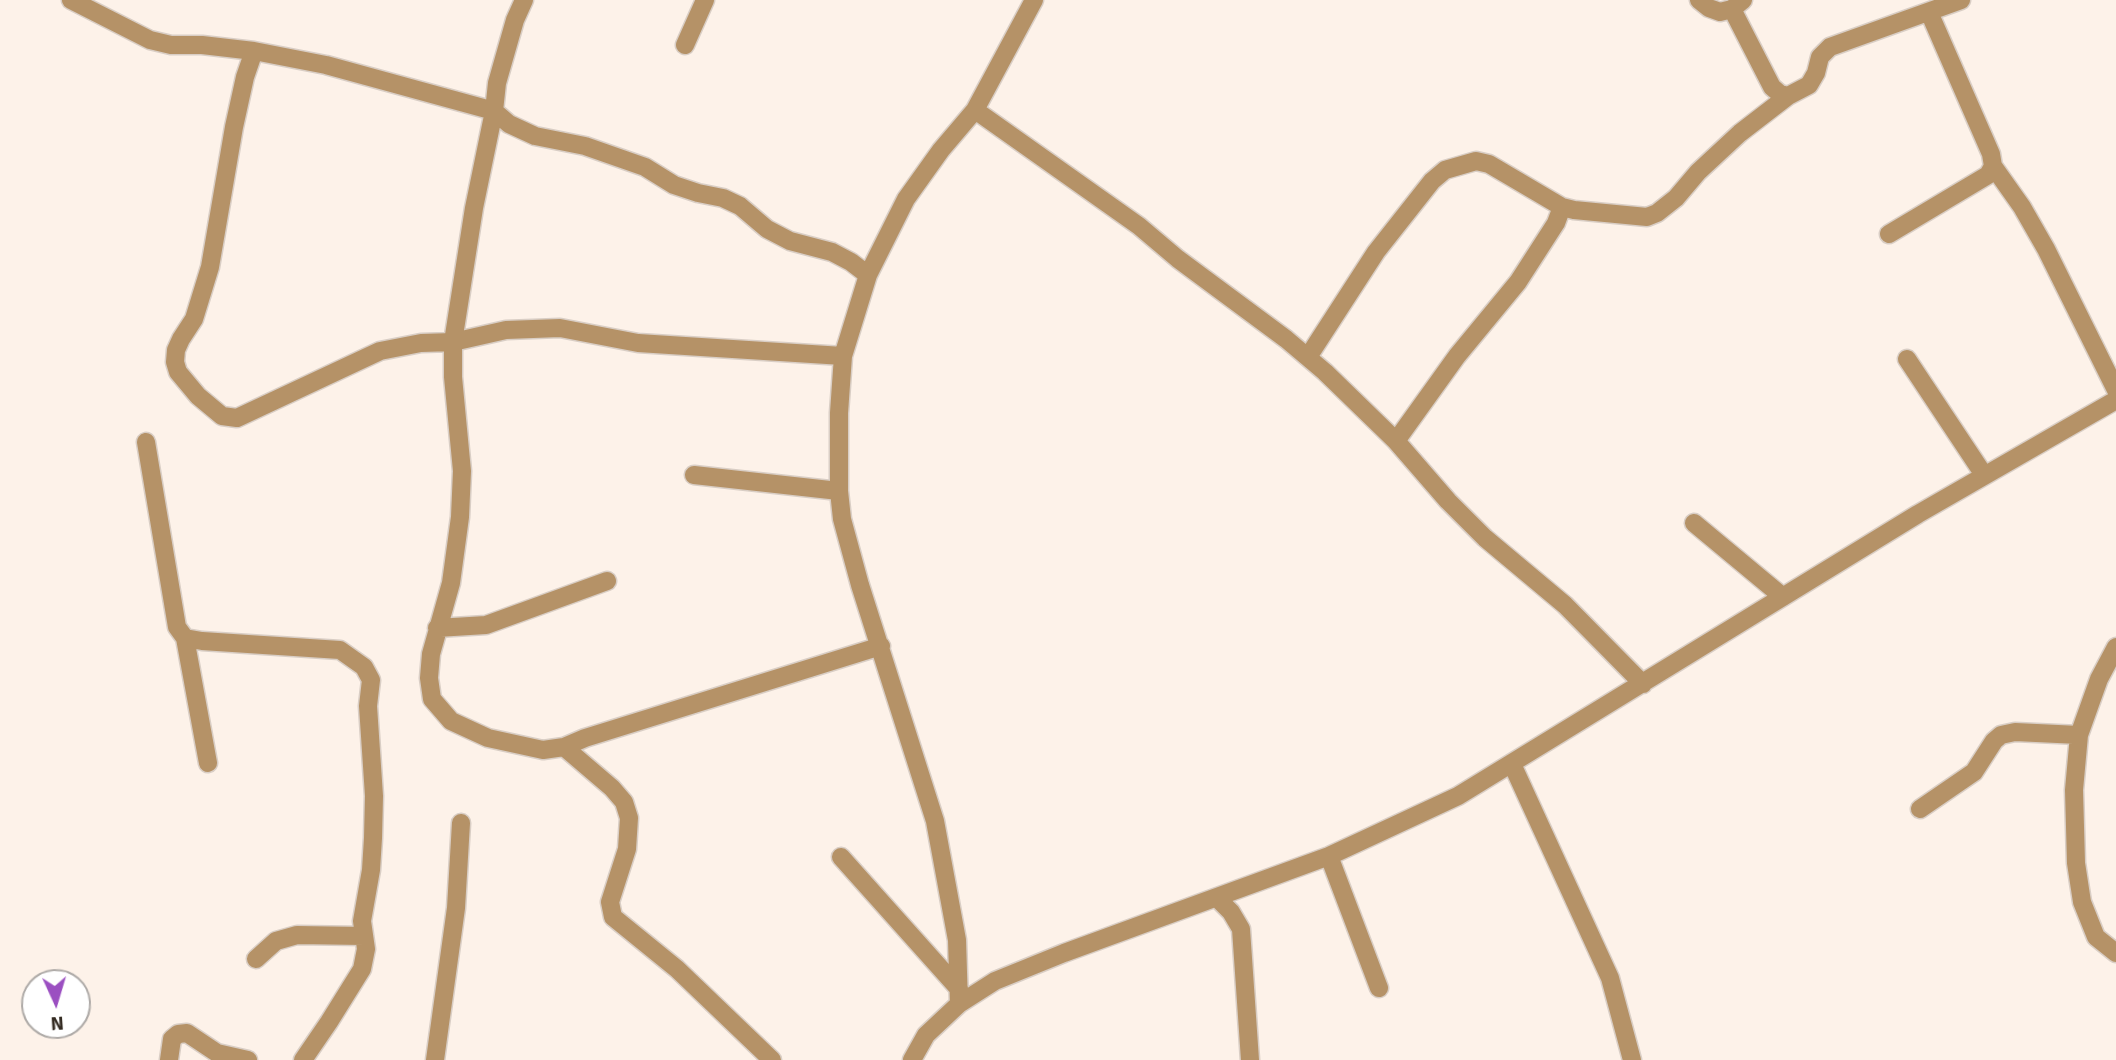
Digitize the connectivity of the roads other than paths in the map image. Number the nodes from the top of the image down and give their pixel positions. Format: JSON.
{"nodes":[{"id":1,"x":71,"y":0,"type":"edge"},
{"id":2,"x":524,"y":0,"type":"edge"},
{"id":3,"x":705,"y":0,"type":"edge"},
{"id":4,"x":1034,"y":0,"type":"edge"},
{"id":5,"x":1699,"y":0,"type":"edge"},
{"id":6,"x":1961,"y":0,"type":"edge"},
{"id":7,"x":1737,"y":4,"type":"edge"},
{"id":8,"x":1929,"y":12,"type":"junction"},
{"id":9,"x":685,"y":45,"type":"dead end"},
{"id":10,"x":254,"y":51,"type":"junction"},
{"id":11,"x":1788,"y":96,"type":"junction"},
{"id":12,"x":975,"y":110,"type":"junction"},
{"id":13,"x":494,"y":111,"type":"junction"},
{"id":14,"x":1993,"y":166,"type":"junction"},
{"id":15,"x":1562,"y":207,"type":"junction"},
{"id":16,"x":1889,"y":234,"type":"dead end"},
{"id":17,"x":868,"y":275,"type":"junction"},
{"id":18,"x":453,"y":342,"type":"junction"},
{"id":19,"x":843,"y":356,"type":"junction"},
{"id":20,"x":1308,"y":357,"type":"junction"},
{"id":21,"x":1907,"y":359,"type":"dead end"},
{"id":22,"x":2116,"y":390,"type":"edge"},
{"id":23,"x":2116,"y":400,"type":"edge"},
{"id":24,"x":146,"y":442,"type":"dead end"},
{"id":25,"x":1396,"y":442,"type":"junction"},
{"id":26,"x":694,"y":475,"type":"dead end"},
{"id":27,"x":1984,"y":475,"type":"junction"},
{"id":28,"x":839,"y":491,"type":"junction"},
{"id":29,"x":1694,"y":523,"type":"dead end"},
{"id":30,"x":607,"y":581,"type":"dead end"},
{"id":31,"x":1783,"y":597,"type":"junction"},
{"id":32,"x":437,"y":628,"type":"junction"},
{"id":33,"x":186,"y":638,"type":"junction"},
{"id":34,"x":881,"y":646,"type":"junction"},
{"id":35,"x":2116,"y":648,"type":"edge"},
{"id":36,"x":1643,"y":684,"type":"junction"},
{"id":37,"x":2080,"y":735,"type":"junction"},
{"id":38,"x":565,"y":747,"type":"junction"},
{"id":39,"x":208,"y":763,"type":"dead end"},
{"id":40,"x":1512,"y":764,"type":"junction"},
{"id":41,"x":1920,"y":809,"type":"dead end"},
{"id":42,"x":461,"y":823,"type":"dead end"},
{"id":43,"x":1329,"y":856,"type":"junction"},
{"id":44,"x":841,"y":857,"type":"dead end"},
{"id":45,"x":1217,"y":898,"type":"junction"},
{"id":46,"x":364,"y":936,"type":"junction"},
{"id":47,"x":2116,"y":953,"type":"edge"},
{"id":48,"x":256,"y":959,"type":"dead end"},
{"id":49,"x":1379,"y":988,"type":"dead end"},
{"id":50,"x":959,"y":997,"type":"junction"},
{"id":51,"x":169,"y":1060,"type":"edge"},
{"id":52,"x":248,"y":1060,"type":"edge"},
{"id":53,"x":303,"y":1060,"type":"edge"},
{"id":54,"x":435,"y":1060,"type":"edge"},
{"id":55,"x":772,"y":1060,"type":"edge"},
{"id":56,"x":912,"y":1060,"type":"edge"},
{"id":57,"x":1250,"y":1060,"type":"edge"},
{"id":58,"x":1632,"y":1060,"type":"edge"}],
"edges":[{"from":1,"to":10,"type":"street"},
{"from":2,"to":13,"type":"street"},
{"from":3,"to":9,"type":"street"},
{"from":4,"to":12,"type":"street"},
{"from":5,"to":7,"type":"street"},
{"from":6,"to":8,"type":"street"},
{"from":7,"to":11,"type":"street"},
{"from":8,"to":11,"type":"street"},
{"from":8,"to":14,"type":"street"},
{"from":10,"to":13,"type":"street"},
{"from":10,"to":18,"type":"street"},
{"from":11,"to":15,"type":"street"},
{"from":12,"to":17,"type":"street"},
{"from":12,"to":20,"type":"street"},
{"from":13,"to":17,"type":"street"},
{"from":13,"to":18,"type":"street"},
{"from":14,"to":16,"type":"street"},
{"from":14,"to":22,"type":"street"},
{"from":15,"to":20,"type":"street"},
{"from":15,"to":25,"type":"street"},
{"from":17,"to":19,"type":"street"},
{"from":18,"to":19,"type":"street"},
{"from":18,"to":32,"type":"street"},
{"from":19,"to":28,"type":"street"},
{"from":20,"to":25,"type":"street"},
{"from":21,"to":27,"type":"street"},
{"from":23,"to":27,"type":"street"},
{"from":24,"to":33,"type":"street"},
{"from":25,"to":36,"type":"street"},
{"from":26,"to":28,"type":"street"},
{"from":27,"to":31,"type":"street"},
{"from":28,"to":34,"type":"street"},
{"from":29,"to":31,"type":"street"},
{"from":30,"to":32,"type":"street"},
{"from":31,"to":36,"type":"street"},
{"from":32,"to":38,"type":"street"},
{"from":33,"to":39,"type":"street"},
{"from":33,"to":46,"type":"street"},
{"from":34,"to":38,"type":"street"},
{"from":34,"to":50,"type":"street"},
{"from":35,"to":37,"type":"street"},
{"from":36,"to":40,"type":"street"},
{"from":37,"to":41,"type":"street"},
{"from":37,"to":47,"type":"street"},
{"from":38,"to":55,"type":"street"},
{"from":40,"to":43,"type":"street"},
{"from":40,"to":58,"type":"street"},
{"from":42,"to":54,"type":"street"},
{"from":43,"to":45,"type":"street"},
{"from":43,"to":49,"type":"street"},
{"from":44,"to":50,"type":"street"},
{"from":45,"to":50,"type":"street"},
{"from":45,"to":57,"type":"street"},
{"from":46,"to":48,"type":"street"},
{"from":46,"to":53,"type":"street"},
{"from":50,"to":56,"type":"street"},
{"from":51,"to":52,"type":"street"}]}
